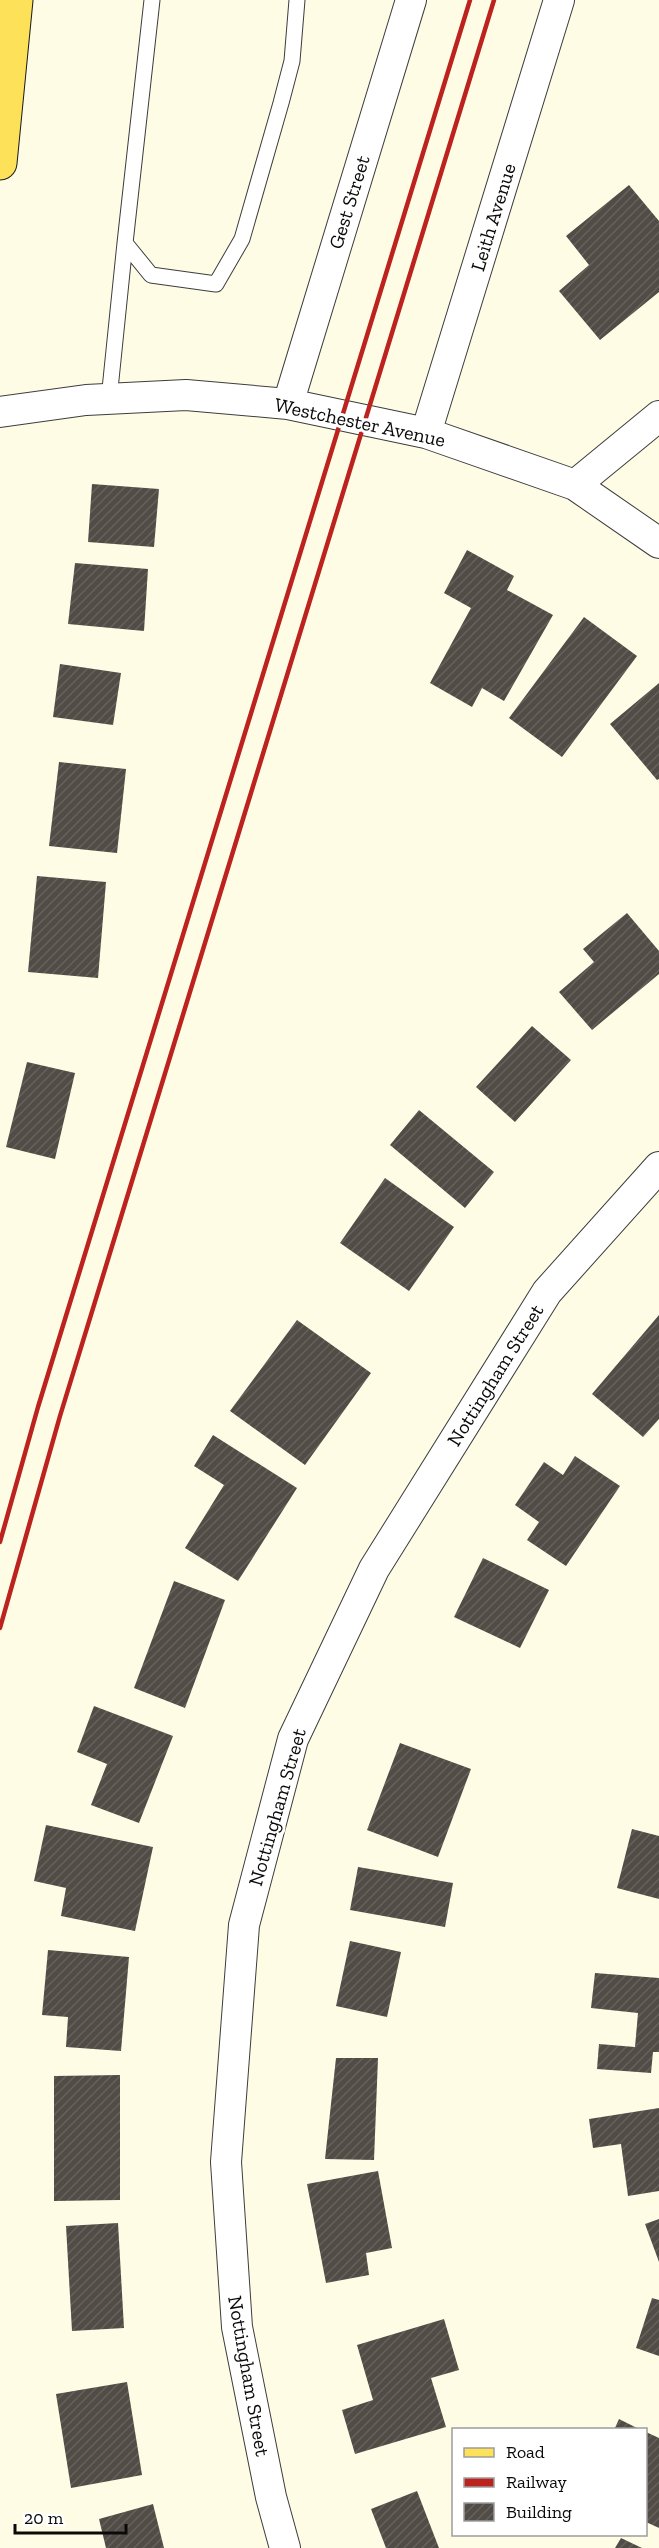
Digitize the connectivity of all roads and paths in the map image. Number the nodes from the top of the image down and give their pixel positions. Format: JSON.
{"nodes":[{"id":1,"x":16,"y":0,"type":"edge"},
{"id":2,"x":152,"y":0,"type":"edge"},
{"id":3,"x":297,"y":0,"type":"edge"},
{"id":4,"x":411,"y":0,"type":"edge"},
{"id":5,"x":558,"y":0,"type":"edge"},
{"id":6,"x":0,"y":163,"type":"edge"},
{"id":7,"x":125,"y":243,"type":"junction"},
{"id":8,"x":109,"y":399,"type":"junction"},
{"id":9,"x":288,"y":404,"type":"junction"},
{"id":10,"x":0,"y":412,"type":"edge"},
{"id":11,"x":659,"y":416,"type":"edge"},
{"id":12,"x":426,"y":433,"type":"junction"},
{"id":13,"x":575,"y":485,"type":"junction"},
{"id":14,"x":659,"y":543,"type":"edge"},
{"id":15,"x":659,"y":1167,"type":"edge"},
{"id":16,"x":285,"y":2548,"type":"edge"}],
"edges":[{"from":1,"to":6,"type":"main road"},
{"from":2,"to":7,"type":"lane"},
{"from":3,"to":7,"type":"lane"},
{"from":4,"to":9,"type":"street","name":"Gest Street"},
{"from":5,"to":12,"type":"street","name":"Leith Avenue"},
{"from":7,"to":8,"type":"lane"},
{"from":8,"to":9,"type":"street","name":"Westchester Avenue"},
{"from":8,"to":10,"type":"street","name":"Westchester Avenue"},
{"from":9,"to":12,"type":"street","name":"Westchester Avenue"},
{"from":11,"to":13,"type":"street"},
{"from":12,"to":13,"type":"street","name":"Westchester Avenue"},
{"from":13,"to":14,"type":"street","name":"Westchester Avenue"},
{"from":15,"to":16,"type":"street","name":"Nottingham Street"}]}
